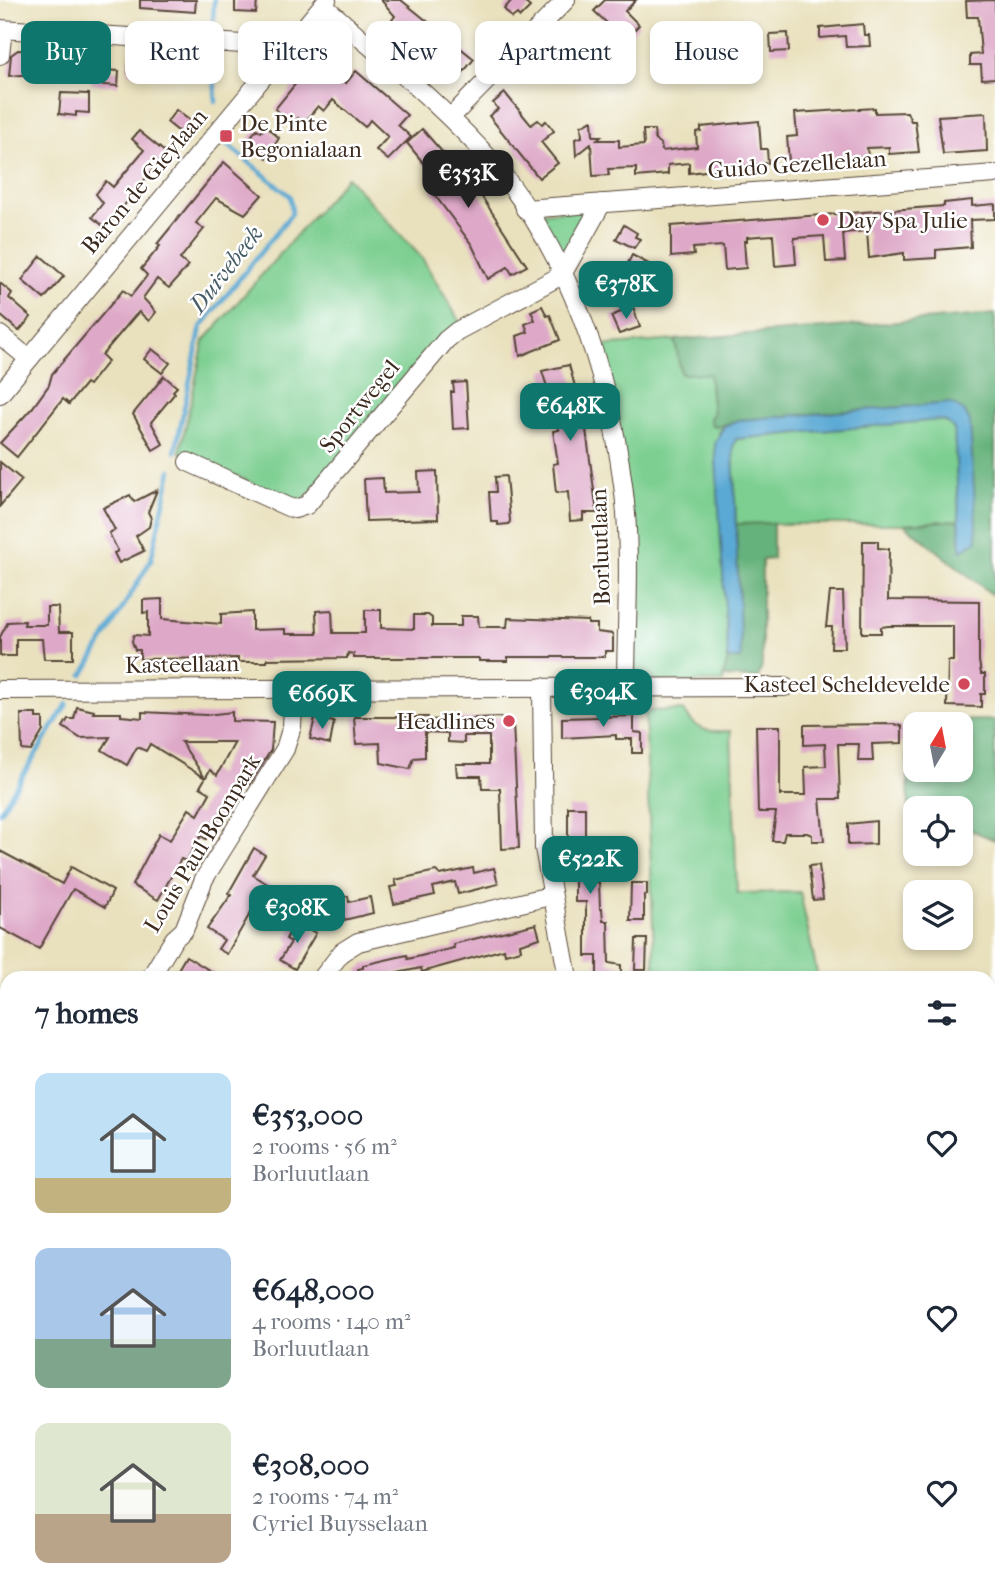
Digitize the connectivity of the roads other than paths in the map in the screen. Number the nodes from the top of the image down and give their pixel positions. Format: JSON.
{"nodes":[{"id":1,"x":566,"y":0,"type":"edge"},
{"id":2,"x":325,"y":3,"type":"edge"},
{"id":3,"x":310,"y":21,"type":"edge"},
{"id":4,"x":2,"y":29,"type":"edge"},
{"id":5,"x":238,"y":44,"type":"edge"},
{"id":6,"x":0,"y":55,"type":"edge"},
{"id":7,"x":257,"y":84,"type":"edge"},
{"id":8,"x":451,"y":117,"type":"junction"},
{"id":9,"x":995,"y":174,"type":"edge"},
{"id":10,"x":602,"y":203,"type":"junction"},
{"id":11,"x":525,"y":209,"type":"junction"},
{"id":12,"x":562,"y":275,"type":"junction"},
{"id":13,"x":0,"y":335,"type":"edge"},
{"id":14,"x":29,"y":359,"type":"junction"},
{"id":15,"x":0,"y":394,"type":"edge"},
{"id":16,"x":188,"y":462,"type":"dead end"},
{"id":17,"x":542,"y":687,"type":"junction"},
{"id":18,"x":626,"y":687,"type":"junction"},
{"id":19,"x":785,"y":687,"type":"dead end"},
{"id":20,"x":294,"y":688,"type":"junction"},
{"id":21,"x":0,"y":690,"type":"edge"},
{"id":22,"x":550,"y":896,"type":"junction"},
{"id":23,"x":154,"y":971,"type":"edge"},
{"id":24,"x":327,"y":971,"type":"edge"},
{"id":25,"x":566,"y":971,"type":"edge"}],
"edges":[{"from":1,"to":8,"type":"street"},
{"from":2,"to":3,"type":"street","name":"Baron de Gieylaan"},
{"from":2,"to":8,"type":"street","name":"Borluutlaan"},
{"from":4,"to":5,"type":"street"},
{"from":4,"to":6,"type":"street"},
{"from":7,"to":14,"type":"street","name":"Baron de Gieylaan"},
{"from":8,"to":11,"type":"street","name":"Borluutlaan"},
{"from":9,"to":10,"type":"street","name":"Guido Gezellelaan"},
{"from":10,"to":11,"type":"street","name":"Guido Gezellelaan"},
{"from":10,"to":12,"type":"street"},
{"from":11,"to":12,"type":"street","name":"Borluutlaan"},
{"from":12,"to":16,"type":"street","name":"Sportwegel"},
{"from":12,"to":18,"type":"street","name":"Borluutlaan"},
{"from":13,"to":14,"type":"street"},
{"from":14,"to":15,"type":"street","name":"Baron de Gieylaan"},
{"from":17,"to":18,"type":"street","name":"Kasteellaan"},
{"from":17,"to":20,"type":"street","name":"Kasteellaan"},
{"from":17,"to":22,"type":"street"},
{"from":18,"to":19,"type":"street","name":"Kasteellaan"},
{"from":20,"to":21,"type":"street","name":"Kasteellaan"},
{"from":20,"to":23,"type":"street","name":"Louis Paul Boonpark"},
{"from":22,"to":24,"type":"street"},
{"from":22,"to":25,"type":"street"}]}
